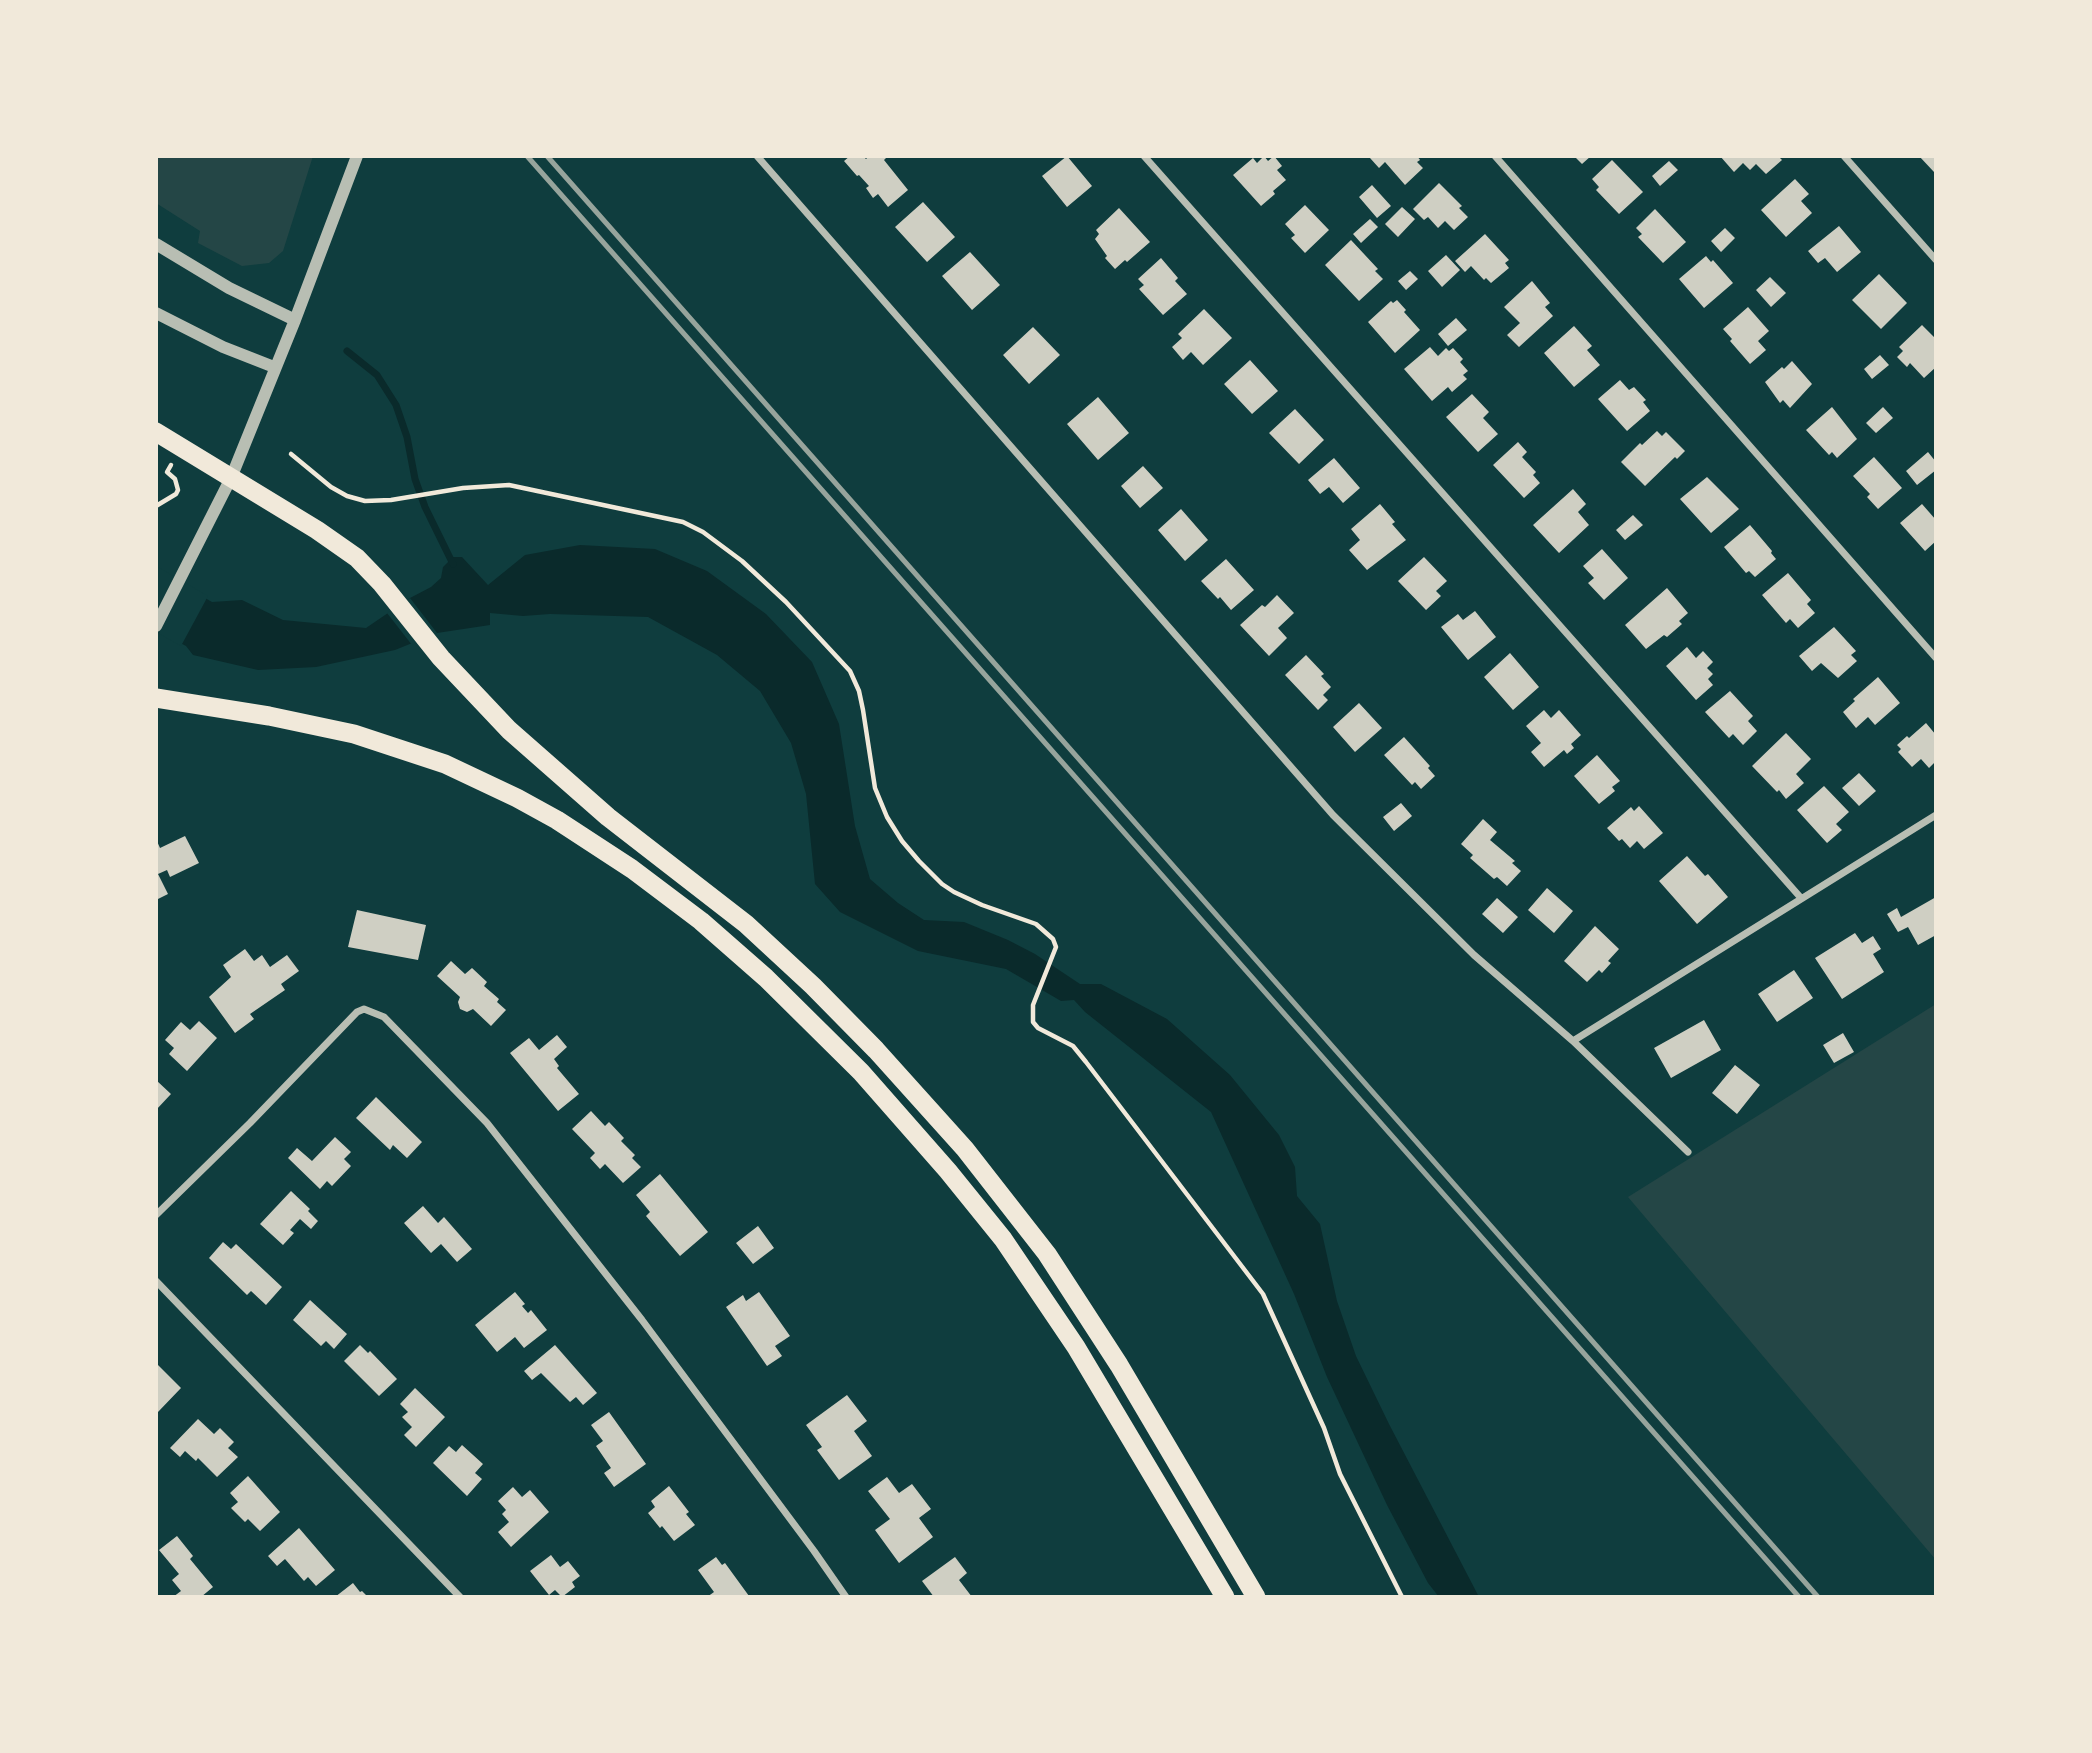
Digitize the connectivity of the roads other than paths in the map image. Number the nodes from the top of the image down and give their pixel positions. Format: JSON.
{"nodes":[{"id":1,"x":357,"y":156,"type":"edge"},
{"id":2,"x":757,"y":156,"type":"edge"},
{"id":3,"x":1144,"y":156,"type":"edge"},
{"id":4,"x":1495,"y":156,"type":"edge"},
{"id":5,"x":1844,"y":156,"type":"edge"},
{"id":6,"x":156,"y":244,"type":"edge"},
{"id":7,"x":1936,"y":260,"type":"edge"},
{"id":8,"x":156,"y":313,"type":"edge"},
{"id":9,"x":295,"y":320,"type":"junction"},
{"id":10,"x":274,"y":367,"type":"junction"},
{"id":11,"x":156,"y":432,"type":"edge"},
{"id":12,"x":231,"y":478,"type":"junction"},
{"id":13,"x":156,"y":626,"type":"edge"},
{"id":14,"x":1936,"y":658,"type":"edge"},
{"id":15,"x":156,"y":698,"type":"edge"},
{"id":16,"x":1936,"y":815,"type":"edge"},
{"id":17,"x":1801,"y":898,"type":"junction"},
{"id":18,"x":1573,"y":1041,"type":"junction"},
{"id":19,"x":1688,"y":1152,"type":"dead end"},
{"id":20,"x":156,"y":1215,"type":"edge"},
{"id":21,"x":156,"y":1281,"type":"edge"},
{"id":22,"x":460,"y":1597,"type":"edge"},
{"id":23,"x":846,"y":1597,"type":"edge"},
{"id":24,"x":1225,"y":1597,"type":"edge"},
{"id":25,"x":1256,"y":1597,"type":"edge"}],
"edges":[{"from":1,"to":9,"type":"street"},
{"from":2,"to":18,"type":"street"},
{"from":3,"to":17,"type":"street"},
{"from":4,"to":14,"type":"street"},
{"from":5,"to":7,"type":"street"},
{"from":6,"to":9,"type":"street"},
{"from":8,"to":10,"type":"street"},
{"from":9,"to":10,"type":"street"},
{"from":10,"to":12,"type":"street"},
{"from":11,"to":12,"type":"highway"},
{"from":12,"to":13,"type":"street"},
{"from":12,"to":25,"type":"highway"},
{"from":15,"to":24,"type":"highway"},
{"from":16,"to":17,"type":"street"},
{"from":17,"to":18,"type":"street"},
{"from":18,"to":19,"type":"street"},
{"from":20,"to":23,"type":"street"},
{"from":21,"to":22,"type":"street"}]}
